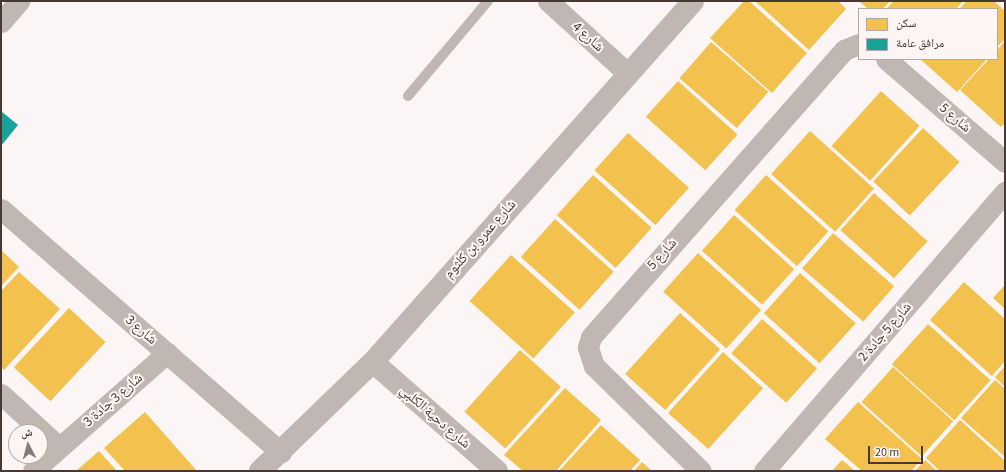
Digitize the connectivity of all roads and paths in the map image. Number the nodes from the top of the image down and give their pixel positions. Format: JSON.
{"nodes":[{"id":1,"x":19,"y":1,"type":"edge"},
{"id":2,"x":488,"y":1,"type":"edge"},
{"id":3,"x":548,"y":1,"type":"edge"},
{"id":4,"x":693,"y":1,"type":"edge"},
{"id":5,"x":1,"y":22,"type":"edge"},
{"id":6,"x":858,"y":44,"type":"edge"},
{"id":7,"x":887,"y":60,"type":"edge"},
{"id":8,"x":627,"y":73,"type":"junction"},
{"id":9,"x":408,"y":96,"type":"dead end"},
{"id":10,"x":1005,"y":162,"type":"edge"},
{"id":11,"x":1005,"y":192,"type":"edge"},
{"id":12,"x":1,"y":209,"type":"edge"},
{"id":13,"x":167,"y":353,"type":"junction"},
{"id":14,"x":373,"y":362,"type":"junction"},
{"id":15,"x":1,"y":394,"type":"edge"},
{"id":16,"x":59,"y":447,"type":"junction"},
{"id":17,"x":281,"y":452,"type":"junction"},
{"id":18,"x":33,"y":471,"type":"edge"},
{"id":19,"x":260,"y":471,"type":"edge"},
{"id":20,"x":497,"y":471,"type":"edge"},
{"id":21,"x":702,"y":471,"type":"edge"},
{"id":22,"x":764,"y":471,"type":"edge"}],
"edges":[{"from":1,"to":5,"type":"street"},
{"from":2,"to":9,"type":"lane"},
{"from":3,"to":8,"type":"street","name":"شارع 4"},
{"from":4,"to":8,"type":"street","name":"شارع عمرو بن كلثوم"},
{"from":6,"to":21,"type":"street","name":"شارع 5"},
{"from":7,"to":10,"type":"street","name":"شارع 5"},
{"from":8,"to":14,"type":"street","name":"شارع عمرو بن كلثوم"},
{"from":11,"to":22,"type":"street","name":"شارع 5 جادة 2"},
{"from":12,"to":13,"type":"street","name":"شارع 3"},
{"from":13,"to":16,"type":"street","name":"شارع 3 جادة 3"},
{"from":13,"to":17,"type":"street","name":"شارع 3"},
{"from":14,"to":17,"type":"street","name":"شارع عمرو بن كلثوم"},
{"from":14,"to":20,"type":"street","name":"شارع دحية الكلبي"},
{"from":15,"to":16,"type":"street"},
{"from":16,"to":18,"type":"street","name":"شارع 3 جادة 3"},
{"from":17,"to":19,"type":"street","name":"شارع عمرو بن كلثوم"}]}
